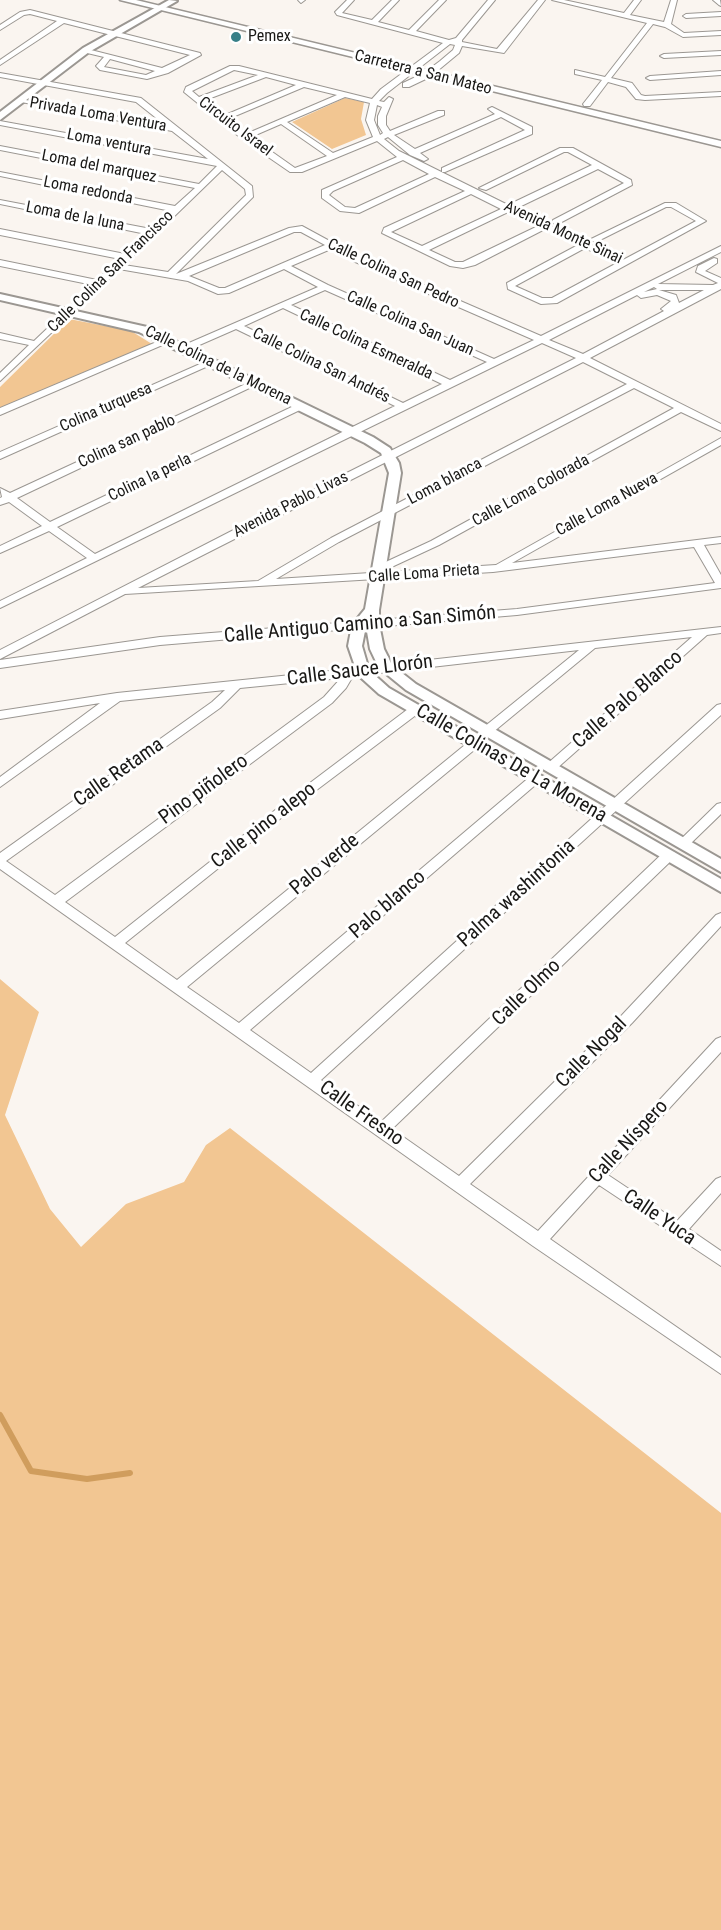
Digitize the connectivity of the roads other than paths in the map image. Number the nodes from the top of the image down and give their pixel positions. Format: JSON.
{"nodes":[{"id":1,"x":125,"y":0,"type":"edge"},
{"id":2,"x":351,"y":0,"type":"edge"},
{"id":3,"x":396,"y":0,"type":"edge"},
{"id":4,"x":443,"y":0,"type":"edge"},
{"id":5,"x":492,"y":0,"type":"edge"},
{"id":6,"x":542,"y":0,"type":"edge"},
{"id":7,"x":555,"y":0,"type":"edge"},
{"id":8,"x":592,"y":0,"type":"edge"},
{"id":9,"x":638,"y":0,"type":"edge"},
{"id":10,"x":674,"y":0,"type":"edge"},
{"id":11,"x":716,"y":0,"type":"edge"},
{"id":12,"x":162,"y":3,"type":"edge"},
{"id":13,"x":721,"y":4,"type":"edge"},
{"id":14,"x":586,"y":8,"type":"junction"},
{"id":15,"x":721,"y":14,"type":"edge"},
{"id":16,"x":686,"y":16,"type":"dead end"},
{"id":17,"x":625,"y":17,"type":"junction"},
{"id":18,"x":62,"y":21,"type":"junction"},
{"id":19,"x":651,"y":22,"type":"junction"},
{"id":20,"x":373,"y":23,"type":"junction"},
{"id":21,"x":667,"y":25,"type":"junction"},
{"id":22,"x":0,"y":28,"type":"edge"},
{"id":23,"x":102,"y":30,"type":"junction"},
{"id":24,"x":411,"y":32,"type":"junction"},
{"id":25,"x":112,"y":33,"type":"junction"},
{"id":26,"x":721,"y":33,"type":"edge"},
{"id":27,"x":449,"y":42,"type":"junction"},
{"id":28,"x":459,"y":42,"type":"junction"},
{"id":29,"x":86,"y":50,"type":"junction"},
{"id":30,"x":721,"y":53,"type":"edge"},
{"id":31,"x":62,"y":56,"type":"dead end"},
{"id":32,"x":110,"y":56,"type":"junction"},
{"id":33,"x":664,"y":56,"type":"dead end"},
{"id":34,"x":0,"y":63,"type":"edge"},
{"id":35,"x":422,"y":64,"type":"junction"},
{"id":36,"x":437,"y":68,"type":"junction"},
{"id":37,"x":165,"y":71,"type":"junction"},
{"id":38,"x":413,"y":71,"type":"junction"},
{"id":39,"x":578,"y":72,"type":"dead end"},
{"id":40,"x":37,"y":73,"type":"dead end"},
{"id":41,"x":721,"y":73,"type":"edge"},
{"id":42,"x":0,"y":75,"type":"edge"},
{"id":43,"x":265,"y":75,"type":"junction"},
{"id":44,"x":427,"y":75,"type":"junction"},
{"id":45,"x":650,"y":78,"type":"dead end"},
{"id":46,"x":29,"y":79,"type":"junction"},
{"id":47,"x":608,"y":79,"type":"junction"},
{"id":48,"x":43,"y":82,"type":"junction"},
{"id":49,"x":304,"y":84,"type":"junction"},
{"id":50,"x":15,"y":91,"type":"dead end"},
{"id":51,"x":721,"y":94,"type":"edge"},
{"id":52,"x":343,"y":95,"type":"junction"},
{"id":53,"x":198,"y":100,"type":"junction"},
{"id":54,"x":20,"y":101,"type":"junction"},
{"id":55,"x":374,"y":102,"type":"junction"},
{"id":56,"x":587,"y":104,"type":"junction"},
{"id":57,"x":385,"y":105,"type":"junction"},
{"id":58,"x":561,"y":106,"type":"junction"},
{"id":59,"x":492,"y":109,"type":"dead end"},
{"id":60,"x":441,"y":113,"type":"dead end"},
{"id":61,"x":501,"y":114,"type":"junction"},
{"id":62,"x":0,"y":117,"type":"edge"},
{"id":63,"x":222,"y":119,"type":"junction"},
{"id":64,"x":283,"y":122,"type":"junction"},
{"id":65,"x":0,"y":123,"type":"edge"},
{"id":66,"x":176,"y":129,"type":"junction"},
{"id":67,"x":387,"y":133,"type":"junction"},
{"id":68,"x":245,"y":137,"type":"junction"},
{"id":69,"x":376,"y":137,"type":"junction"},
{"id":70,"x":721,"y":140,"type":"edge"},
{"id":71,"x":0,"y":148,"type":"edge"},
{"id":72,"x":412,"y":153,"type":"junction"},
{"id":73,"x":332,"y":156,"type":"junction"},
{"id":74,"x":403,"y":157,"type":"junction"},
{"id":75,"x":220,"y":165,"type":"junction"},
{"id":76,"x":597,"y":166,"type":"junction"},
{"id":77,"x":445,"y":170,"type":"junction"},
{"id":78,"x":0,"y":174,"type":"edge"},
{"id":79,"x":435,"y":174,"type":"junction"},
{"id":80,"x":198,"y":186,"type":"junction"},
{"id":81,"x":483,"y":188,"type":"junction"},
{"id":82,"x":471,"y":190,"type":"junction"},
{"id":83,"x":0,"y":202,"type":"edge"},
{"id":84,"x":518,"y":204,"type":"junction"},
{"id":85,"x":176,"y":208,"type":"junction"},
{"id":86,"x":508,"y":208,"type":"junction"},
{"id":87,"x":556,"y":222,"type":"junction"},
{"id":88,"x":545,"y":226,"type":"junction"},
{"id":89,"x":0,"y":232,"type":"edge"},
{"id":90,"x":151,"y":232,"type":"junction"},
{"id":91,"x":593,"y":240,"type":"junction"},
{"id":92,"x":585,"y":245,"type":"junction"},
{"id":93,"x":330,"y":246,"type":"junction"},
{"id":94,"x":721,"y":249,"type":"edge"},
{"id":95,"x":421,"y":250,"type":"junction"},
{"id":96,"x":125,"y":256,"type":"junction"},
{"id":97,"x":721,"y":257,"type":"edge"},
{"id":98,"x":634,"y":259,"type":"junction"},
{"id":99,"x":0,"y":263,"type":"edge"},
{"id":100,"x":693,"y":263,"type":"junction"},
{"id":101,"x":625,"y":264,"type":"junction"},
{"id":102,"x":116,"y":266,"type":"junction"},
{"id":103,"x":286,"y":267,"type":"junction"},
{"id":104,"x":174,"y":276,"type":"junction"},
{"id":105,"x":97,"y":283,"type":"junction"},
{"id":106,"x":719,"y":284,"type":"edge"},
{"id":107,"x":325,"y":287,"type":"junction"},
{"id":108,"x":646,"y":287,"type":"junction"},
{"id":109,"x":697,"y":292,"type":"junction"},
{"id":110,"x":0,"y":297,"type":"edge"},
{"id":111,"x":283,"y":305,"type":"junction"},
{"id":112,"x":610,"y":306,"type":"junction"},
{"id":113,"x":68,"y":312,"type":"junction"},
{"id":114,"x":656,"y":320,"type":"junction"},
{"id":115,"x":237,"y":326,"type":"junction"},
{"id":116,"x":0,"y":336,"type":"edge"},
{"id":117,"x":169,"y":340,"type":"junction"},
{"id":118,"x":542,"y":340,"type":"junction"},
{"id":119,"x":36,"y":345,"type":"junction"},
{"id":120,"x":185,"y":348,"type":"junction"},
{"id":121,"x":583,"y":358,"type":"junction"},
{"id":122,"x":212,"y":362,"type":"junction"},
{"id":123,"x":494,"y":362,"type":"junction"},
{"id":124,"x":2,"y":375,"type":"edge"},
{"id":125,"x":255,"y":383,"type":"junction"},
{"id":126,"x":450,"y":384,"type":"junction"},
{"id":127,"x":634,"y":384,"type":"junction"},
{"id":128,"x":301,"y":406,"type":"junction"},
{"id":129,"x":404,"y":407,"type":"junction"},
{"id":130,"x":681,"y":408,"type":"junction"},
{"id":131,"x":0,"y":412,"type":"edge"},
{"id":132,"x":721,"y":428,"type":"edge"},
{"id":133,"x":351,"y":431,"type":"junction"},
{"id":134,"x":721,"y":441,"type":"edge"},
{"id":135,"x":0,"y":456,"type":"edge"},
{"id":136,"x":390,"y":456,"type":"junction"},
{"id":137,"x":0,"y":491,"type":"edge"},
{"id":138,"x":5,"y":500,"type":"edge"},
{"id":139,"x":389,"y":512,"type":"junction"},
{"id":140,"x":49,"y":526,"type":"junction"},
{"id":141,"x":721,"y":540,"type":"edge"},
{"id":142,"x":697,"y":543,"type":"junction"},
{"id":143,"x":0,"y":550,"type":"edge"},
{"id":144,"x":94,"y":558,"type":"junction"},
{"id":145,"x":493,"y":569,"type":"junction"},
{"id":146,"x":378,"y":573,"type":"junction"},
{"id":147,"x":259,"y":585,"type":"junction"},
{"id":148,"x":721,"y":585,"type":"edge"},
{"id":149,"x":125,"y":592,"type":"junction"},
{"id":150,"x":0,"y":605,"type":"edge"},
{"id":151,"x":368,"y":620,"type":"junction"},
{"id":152,"x":721,"y":630,"type":"edge"},
{"id":153,"x":704,"y":632,"type":"junction"},
{"id":154,"x":591,"y":646,"type":"junction"},
{"id":155,"x":0,"y":655,"type":"edge"},
{"id":156,"x":0,"y":664,"type":"edge"},
{"id":157,"x":386,"y":668,"type":"junction"},
{"id":158,"x":356,"y":673,"type":"junction"},
{"id":159,"x":236,"y":685,"type":"junction"},
{"id":160,"x":118,"y":697,"type":"junction"},
{"id":161,"x":721,"y":708,"type":"edge"},
{"id":162,"x":416,"y":709,"type":"junction"},
{"id":163,"x":0,"y":715,"type":"edge"},
{"id":164,"x":488,"y":730,"type":"junction"},
{"id":165,"x":475,"y":743,"type":"junction"},
{"id":166,"x":551,"y":767,"type":"junction"},
{"id":167,"x":536,"y":778,"type":"junction"},
{"id":168,"x":0,"y":783,"type":"edge"},
{"id":169,"x":616,"y":805,"type":"junction"},
{"id":170,"x":721,"y":807,"type":"edge"},
{"id":171,"x":603,"y":817,"type":"junction"},
{"id":172,"x":683,"y":844,"type":"junction"},
{"id":173,"x":669,"y":855,"type":"junction"},
{"id":174,"x":0,"y":859,"type":"edge"},
{"id":175,"x":0,"y":863,"type":"edge"},
{"id":176,"x":721,"y":866,"type":"edge"},
{"id":177,"x":721,"y":886,"type":"edge"},
{"id":178,"x":55,"y":902,"type":"junction"},
{"id":179,"x":721,"y":918,"type":"edge"},
{"id":180,"x":114,"y":945,"type":"junction"},
{"id":181,"x":176,"y":988,"type":"junction"},
{"id":182,"x":239,"y":1030,"type":"junction"},
{"id":183,"x":721,"y":1043,"type":"edge"},
{"id":184,"x":312,"y":1080,"type":"junction"},
{"id":185,"x":383,"y":1129,"type":"junction"},
{"id":186,"x":597,"y":1176,"type":"junction"},
{"id":187,"x":721,"y":1183,"type":"edge"},
{"id":188,"x":460,"y":1184,"type":"junction"},
{"id":189,"x":678,"y":1231,"type":"junction"},
{"id":190,"x":538,"y":1241,"type":"junction"},
{"id":191,"x":721,"y":1259,"type":"edge"},
{"id":192,"x":721,"y":1367,"type":"edge"}],
"edges":[{"from":1,"to":12,"type":"main road","name":"Carretera a San Mateo"},
{"from":2,"to":20,"type":"street"},
{"from":3,"to":20,"type":"street"},
{"from":4,"to":24,"type":"street"},
{"from":5,"to":28,"type":"street"},
{"from":6,"to":28,"type":"street"},
{"from":7,"to":14,"type":"street"},
{"from":8,"to":14,"type":"street"},
{"from":9,"to":17,"type":"street"},
{"from":10,"to":21,"type":"street"},
{"from":11,"to":13,"type":"street"},
{"from":12,"to":23,"type":"street"},
{"from":12,"to":25,"type":"street"},
{"from":12,"to":35,"type":"main road","name":"Carretera a San Mateo"},
{"from":12,"to":38,"type":"main road","name":"Carretera a San Mateo"},
{"from":14,"to":17,"type":"street"},
{"from":15,"to":16,"type":"street"},
{"from":17,"to":19,"type":"street"},
{"from":18,"to":22,"type":"street"},
{"from":18,"to":23,"type":"street"},
{"from":18,"to":34,"type":"street"},
{"from":19,"to":21,"type":"street"},
{"from":19,"to":47,"type":"street"},
{"from":20,"to":24,"type":"street"},
{"from":21,"to":26,"type":"street"},
{"from":23,"to":25,"type":"street"},
{"from":23,"to":31,"type":"street"},
{"from":24,"to":27,"type":"street"},
{"from":25,"to":29,"type":"street"},
{"from":25,"to":37,"type":"street"},
{"from":27,"to":28,"type":"street"},
{"from":27,"to":35,"type":"street"},
{"from":28,"to":36,"type":"street"},
{"from":29,"to":32,"type":"street"},
{"from":29,"to":48,"type":"street"},
{"from":30,"to":33,"type":"street"},
{"from":32,"to":37,"type":"street"},
{"from":32,"to":37,"type":"street"},
{"from":35,"to":36,"type":"main road","name":"Carretera a San Mateo"},
{"from":35,"to":38,"type":"street"},
{"from":36,"to":44,"type":"street"},
{"from":36,"to":56,"type":"main road","name":"Carretera a San Mateo"},
{"from":38,"to":44,"type":"main road","name":"Carretera a San Mateo"},
{"from":38,"to":55,"type":"street"},
{"from":39,"to":47,"type":"street"},
{"from":40,"to":46,"type":"street"},
{"from":41,"to":45,"type":"street"},
{"from":42,"to":46,"type":"street"},
{"from":43,"to":49,"type":"street","name":"Circuito Israel"},
{"from":43,"to":53,"type":"street"},
{"from":43,"to":53,"type":"street","name":"Circuito Israel"},
{"from":44,"to":57,"type":"street"},
{"from":44,"to":58,"type":"main road","name":"Carretera a San Mateo"},
{"from":46,"to":48,"type":"street"},
{"from":46,"to":50,"type":"street"},
{"from":47,"to":51,"type":"street"},
{"from":47,"to":56,"type":"street"},
{"from":48,"to":54,"type":"street"},
{"from":48,"to":66,"type":"street"},
{"from":49,"to":52,"type":"street","name":"Circuito Israel"},
{"from":49,"to":63,"type":"street"},
{"from":52,"to":55,"type":"street","name":"Circuito Israel"},
{"from":52,"to":64,"type":"street"},
{"from":53,"to":63,"type":"street","name":"Circuito Israel"},
{"from":54,"to":62,"type":"street"},
{"from":54,"to":66,"type":"street","name":"Privada Loma Ventura"},
{"from":55,"to":57,"type":"street","name":"Circuito Israel"},
{"from":55,"to":69,"type":"street"},
{"from":56,"to":58,"type":"main road"},
{"from":56,"to":70,"type":"main road","name":"Carretera a San Mateo"},
{"from":57,"to":67,"type":"street"},
{"from":58,"to":70,"type":"main road","name":"Carretera a San Mateo"},
{"from":59,"to":61,"type":"street"},
{"from":60,"to":67,"type":"street","name":"Circuito Israel"},
{"from":61,"to":72,"type":"street"},
{"from":61,"to":77,"type":"street"},
{"from":63,"to":68,"type":"street","name":"Circuito Israel"},
{"from":64,"to":68,"type":"street"},
{"from":64,"to":73,"type":"street"},
{"from":65,"to":75,"type":"street","name":"Loma ventura"},
{"from":66,"to":75,"type":"street"},
{"from":67,"to":69,"type":"street","name":"Circuito Israel"},
{"from":67,"to":72,"type":"street","name":"Avenida Monte Sinai"},
{"from":68,"to":73,"type":"street","name":"Circuito Israel"},
{"from":69,"to":73,"type":"street","name":"Circuito Israel"},
{"from":69,"to":74,"type":"street","name":"Avenida Monte Sinai"},
{"from":71,"to":80,"type":"street","name":"Loma del marquez"},
{"from":72,"to":77,"type":"street","name":"Avenida Monte Sinai"},
{"from":74,"to":79,"type":"street","name":"Avenida Monte Sinai"},
{"from":74,"to":79,"type":"street"},
{"from":75,"to":80,"type":"street","name":"Calle Colina San Francisco"},
{"from":75,"to":104,"type":"street"},
{"from":76,"to":81,"type":"street"},
{"from":76,"to":84,"type":"street"},
{"from":76,"to":87,"type":"street"},
{"from":77,"to":81,"type":"street","name":"Avenida Monte Sinai"},
{"from":78,"to":85,"type":"street","name":"Loma redonda"},
{"from":79,"to":82,"type":"street","name":"Avenida Monte Sinai"},
{"from":80,"to":85,"type":"street","name":"Calle Colina San Francisco"},
{"from":81,"to":84,"type":"street","name":"Avenida Monte Sinai"},
{"from":82,"to":86,"type":"street","name":"Avenida Monte Sinai"},
{"from":82,"to":95,"type":"street"},
{"from":83,"to":90,"type":"street","name":"Loma de la luna"},
{"from":84,"to":86,"type":"street"},
{"from":84,"to":87,"type":"street","name":"Avenida Monte Sinai"},
{"from":85,"to":90,"type":"street","name":"Calle Colina San Francisco"},
{"from":86,"to":88,"type":"street","name":"Avenida Monte Sinai"},
{"from":86,"to":95,"type":"street"},
{"from":87,"to":91,"type":"street","name":"Avenida Monte Sinai"},
{"from":88,"to":92,"type":"street","name":"Avenida Monte Sinai"},
{"from":88,"to":95,"type":"street"},
{"from":89,"to":96,"type":"street"},
{"from":90,"to":96,"type":"street","name":"Calle Colina San Francisco"},
{"from":91,"to":98,"type":"street","name":"Avenida Monte Sinai"},
{"from":91,"to":98,"type":"street"},
{"from":92,"to":101,"type":"street","name":"Avenida Monte Sinai"},
{"from":92,"to":101,"type":"street"},
{"from":93,"to":103,"type":"street"},
{"from":93,"to":104,"type":"street","name":"Calle Colina San Pedro"},
{"from":93,"to":118,"type":"street","name":"Calle Colina San Pedro"},
{"from":94,"to":100,"type":"street"},
{"from":96,"to":102,"type":"street","name":"Calle Colina San Francisco"},
{"from":97,"to":106,"type":"street"},
{"from":98,"to":101,"type":"street","name":"Avenida Monte Sinai"},
{"from":99,"to":105,"type":"street"},
{"from":100,"to":108,"type":"street"},
{"from":100,"to":109,"type":"street"},
{"from":102,"to":104,"type":"street"},
{"from":102,"to":105,"type":"street","name":"Calle Colina San Francisco"},
{"from":103,"to":104,"type":"street"},
{"from":103,"to":107,"type":"street","name":"Calle Colina San Juan"},
{"from":105,"to":113,"type":"street","name":"Calle Colina San Francisco"},
{"from":106,"to":109,"type":"street"},
{"from":107,"to":111,"type":"street","name":"Calle Colina San Juan"},
{"from":107,"to":123,"type":"street","name":"Calle Colina San Juan"},
{"from":108,"to":109,"type":"street"},
{"from":108,"to":112,"type":"street"},
{"from":109,"to":114,"type":"street"},
{"from":110,"to":113,"type":"street","name":"Calle Colina de la Morena"},
{"from":111,"to":115,"type":"street","name":"Calle Colina San Juan"},
{"from":111,"to":126,"type":"street","name":"Calle Colina Esmeralda"},
{"from":112,"to":114,"type":"street"},
{"from":112,"to":118,"type":"street","name":"Avenida Pablo Livas"},
{"from":113,"to":117,"type":"street","name":"Calle Colina de la Morena"},
{"from":113,"to":119,"type":"street","name":"Calle Colina San Francisco"},
{"from":114,"to":121,"type":"street","name":"Avenida Pablo Livas"},
{"from":115,"to":120,"type":"street","name":"Calle Colina San Juan"},
{"from":115,"to":129,"type":"street","name":"Calle Colina San Andrés"},
{"from":116,"to":119,"type":"street"},
{"from":117,"to":120,"type":"street","name":"Calle Colina de la Morena"},
{"from":117,"to":131,"type":"street"},
{"from":118,"to":121,"type":"street","name":"Calle Colina San Pedro"},
{"from":118,"to":123,"type":"street","name":"Avenida Pablo Livas"},
{"from":119,"to":124,"type":"street","name":"Calle Colina San Francisco"},
{"from":120,"to":122,"type":"street","name":"Calle Colina de la Morena"},
{"from":121,"to":127,"type":"street","name":"Calle Colina San Pedro"},
{"from":121,"to":136,"type":"street","name":"Avenida Pablo Livas"},
{"from":122,"to":125,"type":"street","name":"Calle Colina de la Morena"},
{"from":122,"to":135,"type":"street","name":"Colina turquesa"},
{"from":123,"to":126,"type":"street","name":"Avenida Pablo Livas"},
{"from":125,"to":128,"type":"street","name":"Calle Colina de la Morena"},
{"from":125,"to":138,"type":"street","name":"Colina san pablo"},
{"from":126,"to":129,"type":"street","name":"Avenida Pablo Livas"},
{"from":127,"to":130,"type":"street","name":"Calle Colina San Pedro"},
{"from":127,"to":139,"type":"street","name":"Loma blanca"},
{"from":128,"to":133,"type":"street","name":"Calle Colina de la Morena"},
{"from":128,"to":140,"type":"street","name":"Colina la perla"},
{"from":129,"to":133,"type":"street","name":"Avenida Pablo Livas"},
{"from":130,"to":132,"type":"street","name":"Calle Colina San Pedro"},
{"from":130,"to":146,"type":"street","name":"Calle Loma Colorada"},
{"from":133,"to":136,"type":"street","name":"Calle Colina de la Morena"},
{"from":133,"to":144,"type":"street","name":"Avenida Pablo Livas"},
{"from":134,"to":145,"type":"street","name":"Calle Loma Nueva"},
{"from":136,"to":139,"type":"street"},
{"from":136,"to":149,"type":"street","name":"Avenida Pablo Livas"},
{"from":137,"to":138,"type":"street"},
{"from":138,"to":140,"type":"street"},
{"from":139,"to":146,"type":"street"},
{"from":139,"to":147,"type":"street","name":"Loma blanca"},
{"from":140,"to":143,"type":"street","name":"Colina la perla"},
{"from":140,"to":144,"type":"street"},
{"from":141,"to":142,"type":"street","name":"Calle Loma Prieta"},
{"from":142,"to":145,"type":"street","name":"Calle Loma Prieta"},
{"from":142,"to":148,"type":"street"},
{"from":144,"to":150,"type":"street","name":"Avenida Pablo Livas"},
{"from":145,"to":146,"type":"street","name":"Calle Loma Prieta"},
{"from":146,"to":147,"type":"street","name":"Calle Loma Prieta"},
{"from":146,"to":151,"type":"street"},
{"from":147,"to":149,"type":"street","name":"Calle Loma Prieta"},
{"from":148,"to":151,"type":"street","name":"Calle Antiguo Camino a San Simón"},
{"from":149,"to":155,"type":"street","name":"Avenida Pablo Livas"},
{"from":151,"to":156,"type":"street","name":"Calle Antiguo Camino a San Simón"},
{"from":151,"to":157,"type":"street"},
{"from":151,"to":158,"type":"street"},
{"from":152,"to":153,"type":"street","name":"Calle Sauce Llorón"},
{"from":153,"to":154,"type":"street","name":"Calle Sauce Llorón"},
{"from":153,"to":166,"type":"street","name":"Calle Palo Blanco"},
{"from":154,"to":157,"type":"street","name":"Calle Sauce Llorón"},
{"from":154,"to":164,"type":"street"},
{"from":157,"to":158,"type":"street","name":"Calle Sauce Llorón"},
{"from":157,"to":164,"type":"street","name":"Calle Colinas De La Morena"},
{"from":158,"to":159,"type":"street","name":"Calle Sauce Llorón"},
{"from":158,"to":162,"type":"street","name":"Calle Colinas De La Morena"},
{"from":158,"to":178,"type":"street","name":"Pino piñolero"},
{"from":159,"to":160,"type":"street","name":"Calle Sauce Llorón"},
{"from":159,"to":174,"type":"street","name":"Calle Retama"},
{"from":160,"to":163,"type":"street","name":"Calle Sauce Llorón"},
{"from":160,"to":168,"type":"street"},
{"from":161,"to":169,"type":"street","name":"Palma washintonia"},
{"from":162,"to":165,"type":"street","name":"Calle Colinas De La Morena"},
{"from":162,"to":180,"type":"street","name":"Calle pino alepo"},
{"from":164,"to":166,"type":"street","name":"Calle Colinas De La Morena"},
{"from":165,"to":167,"type":"street","name":"Calle Colinas De La Morena"},
{"from":165,"to":181,"type":"street","name":"Palo verde"},
{"from":166,"to":169,"type":"street","name":"Calle Colinas De La Morena"},
{"from":167,"to":171,"type":"street","name":"Calle Colinas De La Morena"},
{"from":167,"to":182,"type":"street","name":"Palo blanco"},
{"from":169,"to":171,"type":"street","name":"Palma washintonia"},
{"from":169,"to":172,"type":"street","name":"Calle Colinas De La Morena"},
{"from":170,"to":172,"type":"street"},
{"from":171,"to":173,"type":"street","name":"Calle Colinas De La Morena"},
{"from":171,"to":184,"type":"street","name":"Palma washintonia"},
{"from":172,"to":176,"type":"street","name":"Calle Colinas De La Morena"},
{"from":173,"to":177,"type":"street","name":"Calle Colinas De La Morena"},
{"from":173,"to":185,"type":"street","name":"Calle Olmo"},
{"from":175,"to":178,"type":"street","name":"Calle Fresno"},
{"from":178,"to":180,"type":"street","name":"Calle Fresno"},
{"from":179,"to":188,"type":"street","name":"Calle Nogal"},
{"from":180,"to":181,"type":"street","name":"Calle Fresno"},
{"from":181,"to":182,"type":"street","name":"Calle Fresno"},
{"from":182,"to":184,"type":"street","name":"Calle Fresno"},
{"from":183,"to":186,"type":"street","name":"Calle Níspero"},
{"from":184,"to":185,"type":"street","name":"Calle Fresno"},
{"from":185,"to":188,"type":"street","name":"Calle Fresno"},
{"from":186,"to":189,"type":"street","name":"Calle Yuca"},
{"from":186,"to":190,"type":"street","name":"Calle Níspero"},
{"from":187,"to":189,"type":"street"},
{"from":188,"to":190,"type":"street","name":"Calle Fresno"},
{"from":189,"to":191,"type":"street","name":"Calle Yuca"},
{"from":190,"to":192,"type":"street","name":"Calle Fresno"}]}
